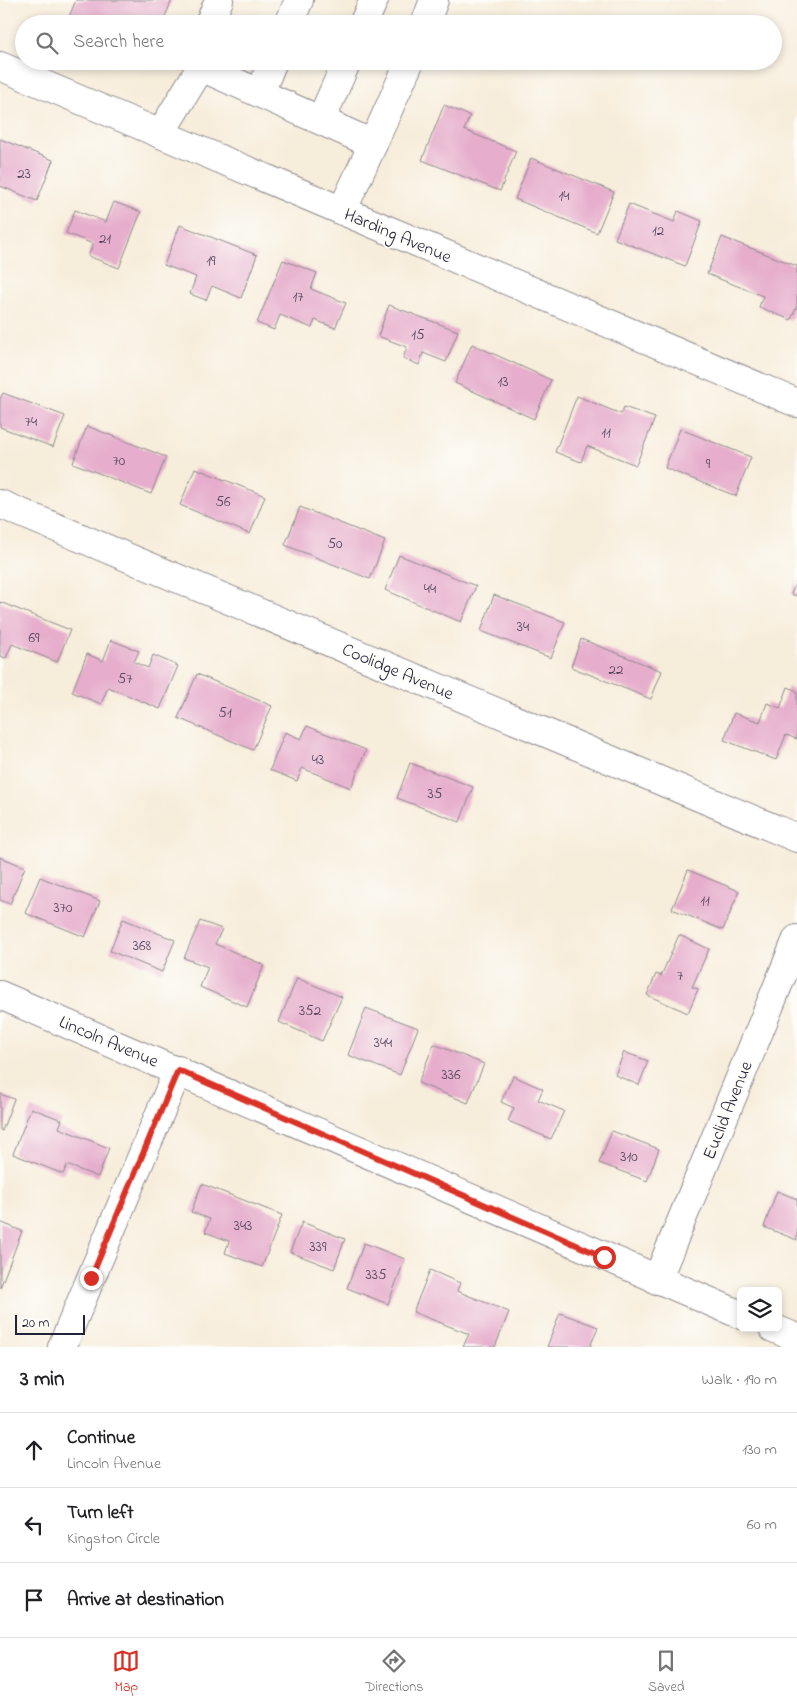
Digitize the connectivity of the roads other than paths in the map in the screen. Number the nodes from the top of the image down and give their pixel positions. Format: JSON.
{"nodes":[{"id":1,"x":218,"y":0,"type":"edge"},
{"id":2,"x":299,"y":0,"type":"edge"},
{"id":3,"x":374,"y":0,"type":"edge"},
{"id":4,"x":435,"y":0,"type":"edge"},
{"id":5,"x":212,"y":15,"type":"edge"},
{"id":6,"x":293,"y":15,"type":"edge"},
{"id":7,"x":367,"y":15,"type":"edge"},
{"id":8,"x":429,"y":15,"type":"edge"},
{"id":9,"x":0,"y":66,"type":"edge"},
{"id":10,"x":197,"y":70,"type":"edge"},
{"id":11,"x":212,"y":70,"type":"edge"},
{"id":12,"x":269,"y":70,"type":"edge"},
{"id":13,"x":343,"y":70,"type":"edge"},
{"id":14,"x":406,"y":70,"type":"edge"},
{"id":15,"x":260,"y":93,"type":"junction"},
{"id":16,"x":321,"y":120,"type":"junction"},
{"id":17,"x":160,"y":134,"type":"junction"},
{"id":18,"x":372,"y":144,"type":"junction"},
{"id":19,"x":342,"y":211,"type":"junction"},
{"id":20,"x":797,"y":403,"type":"edge"},
{"id":21,"x":0,"y":504,"type":"edge"},
{"id":22,"x":797,"y":838,"type":"edge"},
{"id":23,"x":797,"y":940,"type":"edge"},
{"id":24,"x":0,"y":995,"type":"edge"},
{"id":25,"x":178,"y":1070,"type":"junction"},
{"id":26,"x":658,"y":1280,"type":"junction"},
{"id":27,"x":737,"y":1313,"type":"edge"},
{"id":28,"x":782,"y":1332,"type":"edge"},
{"id":29,"x":797,"y":1338,"type":"edge"},
{"id":30,"x":62,"y":1347,"type":"edge"}],
"edges":[{"from":1,"to":5,"type":"street"},
{"from":2,"to":6,"type":"street"},
{"from":3,"to":7,"type":"street"},
{"from":4,"to":8,"type":"street"},
{"from":9,"to":17,"type":"street","name":"Harding Avenue"},
{"from":10,"to":17,"type":"street"},
{"from":11,"to":15,"type":"street"},
{"from":12,"to":15,"type":"street"},
{"from":13,"to":16,"type":"street"},
{"from":14,"to":18,"type":"street"},
{"from":15,"to":16,"type":"street"},
{"from":16,"to":18,"type":"street"},
{"from":17,"to":19,"type":"street","name":"Harding Avenue"},
{"from":18,"to":19,"type":"street"},
{"from":19,"to":20,"type":"street","name":"Harding Avenue"},
{"from":21,"to":22,"type":"street","name":"Coolidge Avenue"},
{"from":23,"to":26,"type":"street","name":"Euclid Avenue"},
{"from":24,"to":25,"type":"street","name":"Lincoln Avenue"},
{"from":25,"to":26,"type":"street","name":"Lincoln Avenue"},
{"from":25,"to":30,"type":"street"},
{"from":26,"to":27,"type":"street","name":"Lincoln Avenue"},
{"from":28,"to":29,"type":"street"}]}
